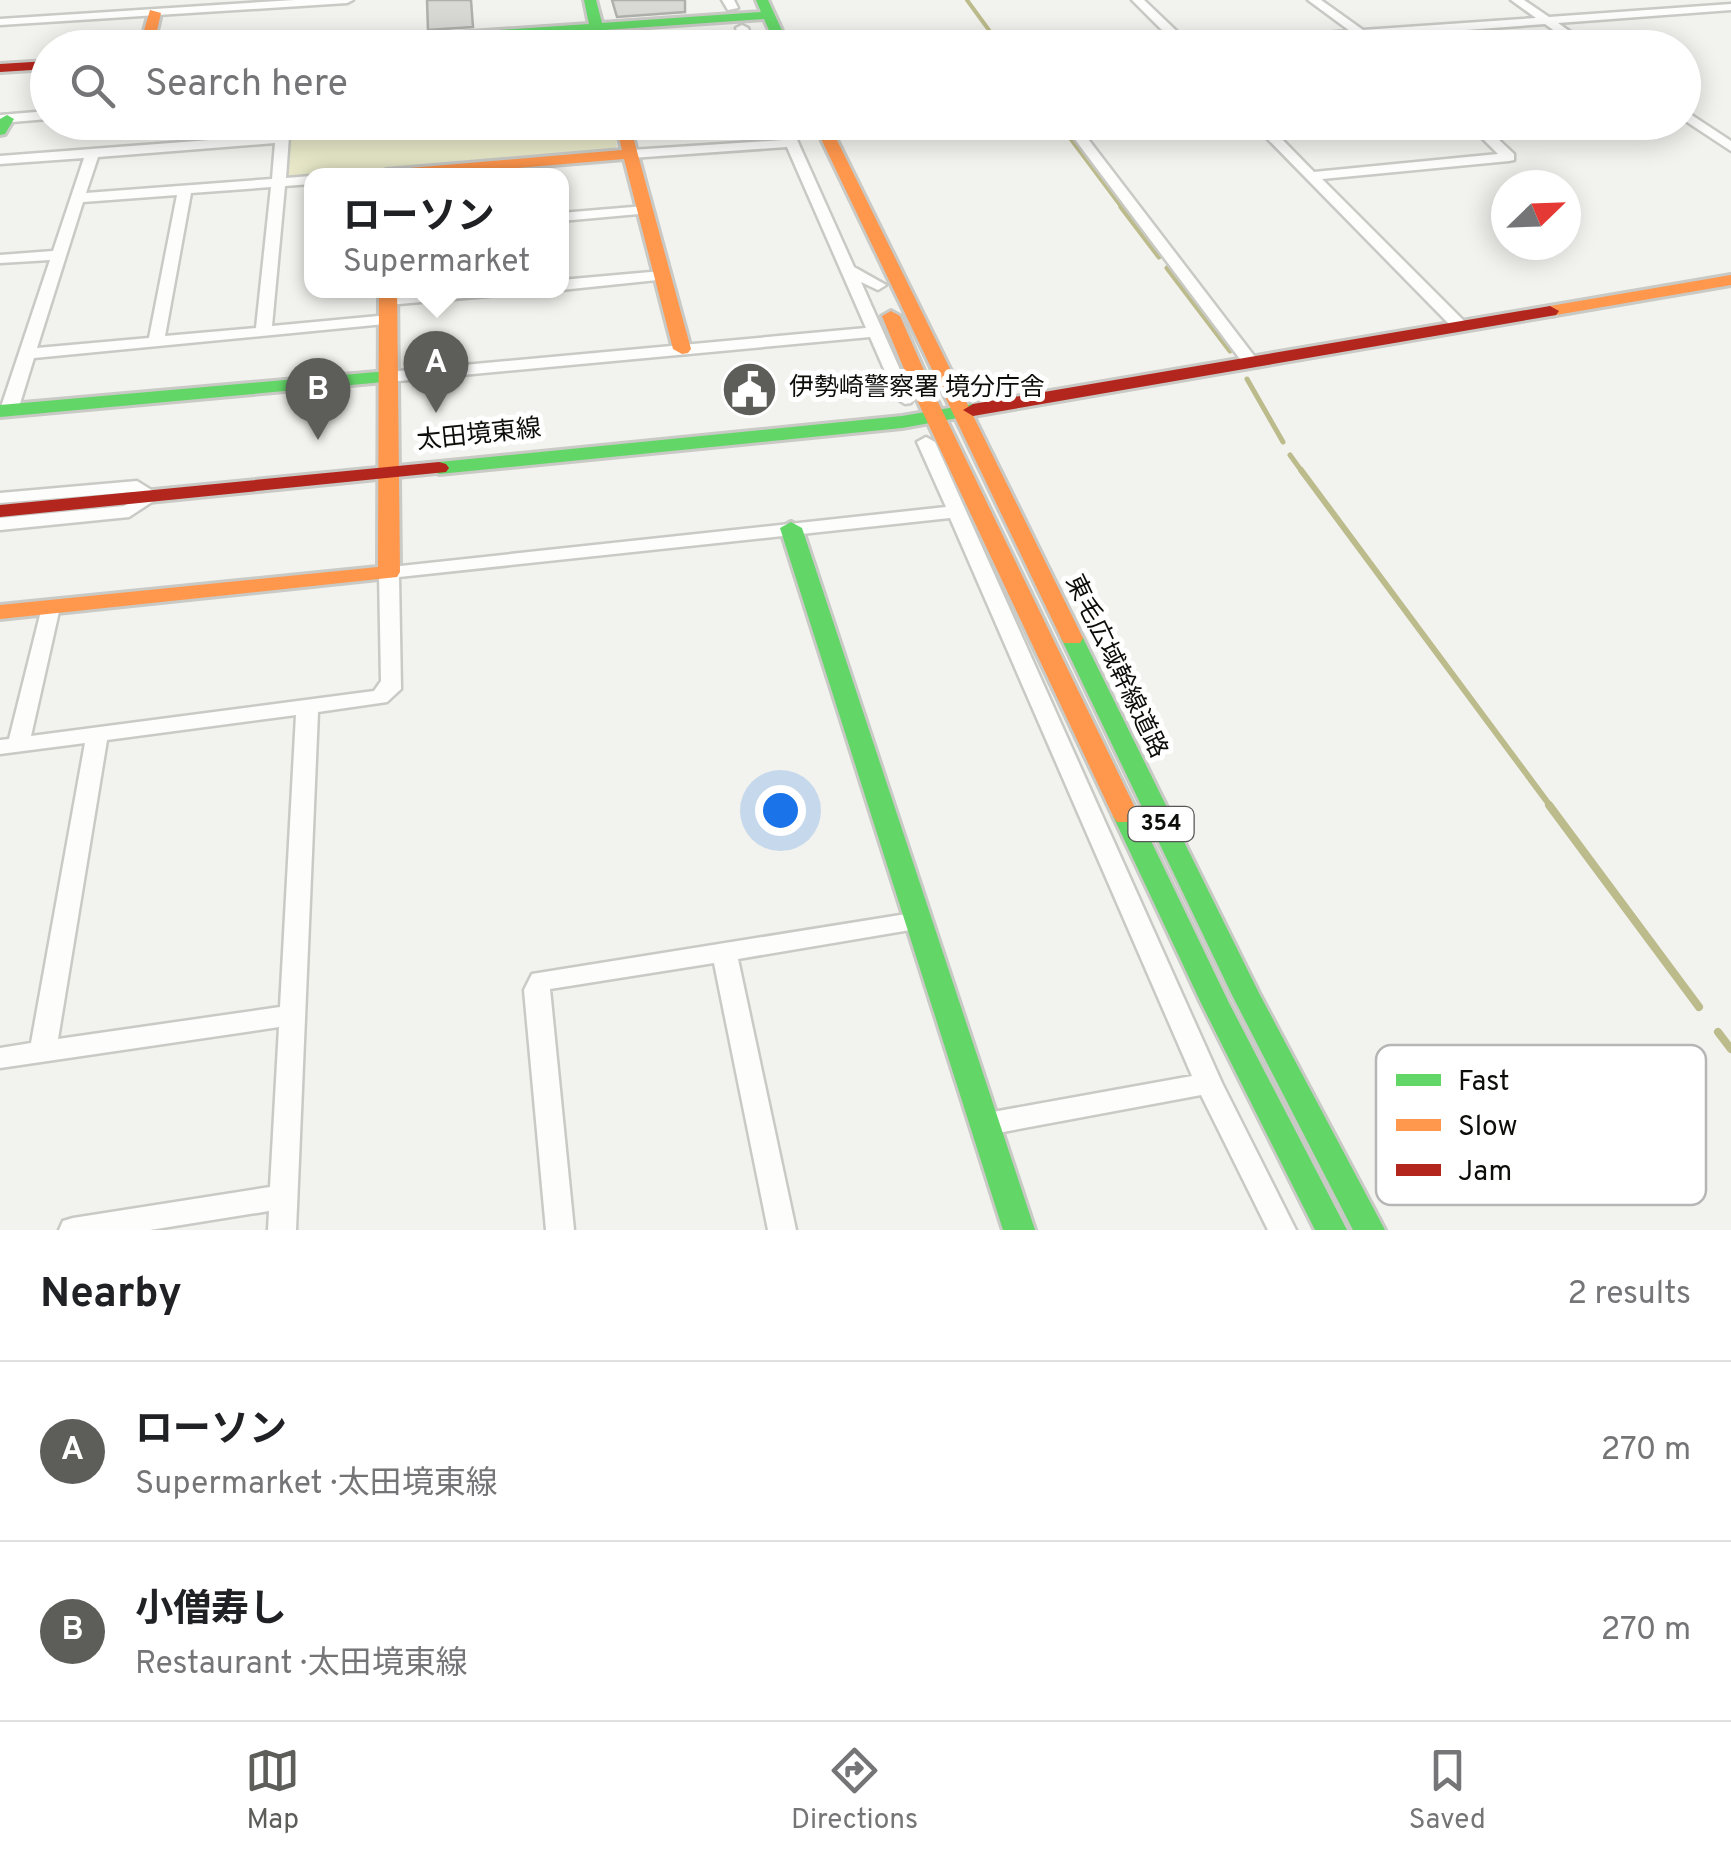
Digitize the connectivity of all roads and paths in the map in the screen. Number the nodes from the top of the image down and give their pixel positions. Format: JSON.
{"nodes":[{"id":1,"x":54,"y":0,"type":"edge"},
{"id":2,"x":333,"y":0,"type":"edge"},
{"id":3,"x":347,"y":0,"type":"edge"},
{"id":4,"x":590,"y":0,"type":"edge"},
{"id":5,"x":1138,"y":0,"type":"edge"},
{"id":6,"x":1314,"y":0,"type":"edge"},
{"id":7,"x":1517,"y":0,"type":"edge"},
{"id":8,"x":245,"y":3,"type":"edge"},
{"id":9,"x":156,"y":6,"type":"edge"},
{"id":10,"x":1724,"y":6,"type":"edge"},
{"id":11,"x":747,"y":10,"type":"edge"},
{"id":12,"x":1546,"y":19,"type":"junction"},
{"id":13,"x":45,"y":20,"type":"junction"},
{"id":14,"x":0,"y":22,"type":"edge"},
{"id":15,"x":598,"y":30,"type":"edge"},
{"id":16,"x":638,"y":30,"type":"edge"},
{"id":17,"x":766,"y":30,"type":"edge"},
{"id":18,"x":1169,"y":30,"type":"edge"},
{"id":19,"x":1359,"y":30,"type":"edge"},
{"id":20,"x":1402,"y":30,"type":"edge"},
{"id":21,"x":1562,"y":30,"type":"edge"},
{"id":22,"x":30,"y":66,"type":"edge"},
{"id":23,"x":0,"y":68,"type":"edge"},
{"id":24,"x":30,"y":118,"type":"edge"},
{"id":25,"x":2,"y":123,"type":"edge"},
{"id":26,"x":1701,"y":126,"type":"edge"},
{"id":27,"x":268,"y":140,"type":"edge"},
{"id":28,"x":282,"y":140,"type":"edge"},
{"id":29,"x":626,"y":140,"type":"edge"},
{"id":30,"x":741,"y":140,"type":"edge"},
{"id":31,"x":799,"y":140,"type":"edge"},
{"id":32,"x":800,"y":140,"type":"edge"},
{"id":33,"x":829,"y":140,"type":"edge"},
{"id":34,"x":1082,"y":140,"type":"edge"},
{"id":35,"x":1275,"y":140,"type":"edge"},
{"id":36,"x":1492,"y":140,"type":"edge"},
{"id":37,"x":1731,"y":147,"type":"edge"},
{"id":38,"x":92,"y":153,"type":"junction"},
{"id":39,"x":630,"y":154,"type":"junction"},
{"id":40,"x":0,"y":160,"type":"edge"},
{"id":41,"x":467,"y":168,"type":"edge"},
{"id":42,"x":1312,"y":176,"type":"junction"},
{"id":43,"x":304,"y":180,"type":"edge"},
{"id":44,"x":278,"y":182,"type":"junction"},
{"id":45,"x":185,"y":190,"type":"junction"},
{"id":46,"x":78,"y":198,"type":"junction"},
{"id":47,"x":645,"y":210,"type":"junction"},
{"id":48,"x":569,"y":217,"type":"edge"},
{"id":49,"x":59,"y":256,"type":"junction"},
{"id":50,"x":0,"y":259,"type":"edge"},
{"id":51,"x":847,"y":269,"type":"junction"},
{"id":52,"x":662,"y":276,"type":"junction"},
{"id":53,"x":1731,"y":280,"type":"edge"},
{"id":54,"x":569,"y":284,"type":"edge"},
{"id":55,"x":878,"y":285,"type":"junction"},
{"id":56,"x":436,"y":298,"type":"edge"},
{"id":57,"x":389,"y":304,"type":"edge"},
{"id":58,"x":1461,"y":327,"type":"junction"},
{"id":59,"x":264,"y":331,"type":"junction"},
{"id":60,"x":875,"y":332,"type":"junction"},
{"id":61,"x":156,"y":342,"type":"junction"},
{"id":62,"x":682,"y":349,"type":"junction"},
{"id":63,"x":28,"y":354,"type":"junction"},
{"id":64,"x":1252,"y":364,"type":"junction"},
{"id":65,"x":388,"y":378,"type":"junction"},
{"id":66,"x":905,"y":399,"type":"dead end"},
{"id":67,"x":4,"y":411,"type":"edge"},
{"id":68,"x":964,"y":413,"type":"junction"},
{"id":69,"x":936,"y":417,"type":"junction"},
{"id":70,"x":926,"y":442,"type":"dead end"},
{"id":71,"x":390,"y":473,"type":"junction"},
{"id":72,"x":152,"y":496,"type":"junction"},
{"id":73,"x":0,"y":498,"type":"edge"},
{"id":74,"x":0,"y":511,"type":"edge"},
{"id":75,"x":955,"y":512,"type":"junction"},
{"id":76,"x":0,"y":524,"type":"edge"},
{"id":77,"x":791,"y":528,"type":"junction"},
{"id":78,"x":389,"y":572,"type":"junction"},
{"id":79,"x":50,"y":607,"type":"junction"},
{"id":80,"x":0,"y":612,"type":"edge"},
{"id":81,"x":1040,"y":638,"type":"junction"},
{"id":82,"x":1027,"y":674,"type":"junction"},
{"id":83,"x":307,"y":708,"type":"junction"},
{"id":84,"x":97,"y":735,"type":"junction"},
{"id":85,"x":9,"y":746,"type":"edge"},
{"id":86,"x":919,"y":921,"type":"junction"},
{"id":87,"x":724,"y":952,"type":"junction"},
{"id":88,"x":292,"y":1015,"type":"junction"},
{"id":89,"x":43,"y":1051,"type":"junction"},
{"id":90,"x":0,"y":1058,"type":"edge"},
{"id":91,"x":1209,"y":1083,"type":"junction"},
{"id":92,"x":986,"y":1124,"type":"junction"},
{"id":93,"x":284,"y":1196,"type":"junction"},
{"id":94,"x":73,"y":1230,"type":"edge"},
{"id":95,"x":282,"y":1230,"type":"edge"},
{"id":96,"x":560,"y":1230,"type":"edge"},
{"id":97,"x":782,"y":1230,"type":"edge"},
{"id":98,"x":1019,"y":1230,"type":"edge"},
{"id":99,"x":1282,"y":1230,"type":"edge"},
{"id":100,"x":1330,"y":1230,"type":"edge"},
{"id":101,"x":1369,"y":1230,"type":"edge"}],
"edges":[{"from":1,"to":13,"type":"street"},
{"from":2,"to":3,"type":"street"},
{"from":2,"to":8,"type":"street"},
{"from":4,"to":15,"type":"main road"},
{"from":5,"to":18,"type":"street"},
{"from":6,"to":19,"type":"street"},
{"from":7,"to":12,"type":"street"},
{"from":8,"to":9,"type":"street"},
{"from":9,"to":13,"type":"street"},
{"from":10,"to":12,"type":"street"},
{"from":11,"to":16,"type":"main road"},
{"from":11,"to":17,"type":"main road"},
{"from":12,"to":20,"type":"street"},
{"from":12,"to":21,"type":"street"},
{"from":13,"to":14,"type":"street"},
{"from":22,"to":23,"type":"main road"},
{"from":24,"to":25,"type":"street"},
{"from":26,"to":37,"type":"street"},
{"from":27,"to":38,"type":"street"},
{"from":28,"to":44,"type":"street"},
{"from":29,"to":39,"type":"main road"},
{"from":30,"to":39,"type":"street"},
{"from":31,"to":51,"type":"street"},
{"from":32,"to":55,"type":"main road","number":"354"},
{"from":33,"to":68,"type":"main road","name":"東毛広域幹線道路","number":"354"},
{"from":34,"to":64,"type":"street"},
{"from":35,"to":42,"type":"street"},
{"from":36,"to":42,"type":"street"},
{"from":38,"to":40,"type":"street"},
{"from":38,"to":46,"type":"street"},
{"from":39,"to":41,"type":"main road"},
{"from":39,"to":47,"type":"main road"},
{"from":42,"to":58,"type":"street"},
{"from":43,"to":44,"type":"street"},
{"from":44,"to":45,"type":"street"},
{"from":44,"to":59,"type":"street"},
{"from":45,"to":46,"type":"street"},
{"from":45,"to":61,"type":"street"},
{"from":46,"to":49,"type":"street"},
{"from":47,"to":48,"type":"street"},
{"from":47,"to":52,"type":"main road"},
{"from":49,"to":50,"type":"street"},
{"from":49,"to":63,"type":"street"},
{"from":51,"to":55,"type":"street"},
{"from":51,"to":60,"type":"street"},
{"from":52,"to":54,"type":"street"},
{"from":52,"to":62,"type":"main road"},
{"from":53,"to":58,"type":"main road","name":"太田境東線"},
{"from":55,"to":69,"type":"main road","number":"354"},
{"from":56,"to":57,"type":"street"},
{"from":57,"to":59,"type":"street"},
{"from":57,"to":65,"type":"main road"},
{"from":58,"to":64,"type":"main road","name":"太田境東線"},
{"from":59,"to":61,"type":"street"},
{"from":60,"to":62,"type":"street"},
{"from":60,"to":66,"type":"street"},
{"from":61,"to":63,"type":"street"},
{"from":62,"to":65,"type":"street"},
{"from":63,"to":67,"type":"street"},
{"from":64,"to":68,"type":"main road","name":"太田境東線"},
{"from":65,"to":67,"type":"main road"},
{"from":65,"to":71,"type":"main road"},
{"from":68,"to":69,"type":"main road","name":"太田境東線"},
{"from":68,"to":101,"type":"main road","name":"東毛広域幹線道路","number":"354"},
{"from":69,"to":71,"type":"main road","name":"太田境東線"},
{"from":69,"to":81,"type":"main road","number":"354"},
{"from":70,"to":75,"type":"street"},
{"from":71,"to":72,"type":"main road","name":"太田境東線"},
{"from":71,"to":78,"type":"main road"},
{"from":72,"to":73,"type":"street"},
{"from":72,"to":74,"type":"main road","name":"太田境東線"},
{"from":72,"to":76,"type":"street"},
{"from":75,"to":77,"type":"street"},
{"from":75,"to":82,"type":"street"},
{"from":77,"to":78,"type":"street"},
{"from":77,"to":86,"type":"main road"},
{"from":78,"to":79,"type":"main road"},
{"from":78,"to":83,"type":"street"},
{"from":79,"to":80,"type":"main road"},
{"from":79,"to":85,"type":"street"},
{"from":81,"to":82,"type":"street"},
{"from":81,"to":100,"type":"main road","number":"354"},
{"from":82,"to":91,"type":"street"},
{"from":83,"to":84,"type":"street"},
{"from":83,"to":88,"type":"street"},
{"from":84,"to":85,"type":"street"},
{"from":84,"to":89,"type":"street"},
{"from":86,"to":87,"type":"street"},
{"from":86,"to":92,"type":"main road"},
{"from":87,"to":96,"type":"street"},
{"from":87,"to":97,"type":"street"},
{"from":88,"to":89,"type":"street"},
{"from":88,"to":93,"type":"street"},
{"from":89,"to":90,"type":"street"},
{"from":91,"to":92,"type":"street"},
{"from":91,"to":99,"type":"street"},
{"from":92,"to":98,"type":"main road"},
{"from":93,"to":94,"type":"street"},
{"from":93,"to":95,"type":"street"}]}
